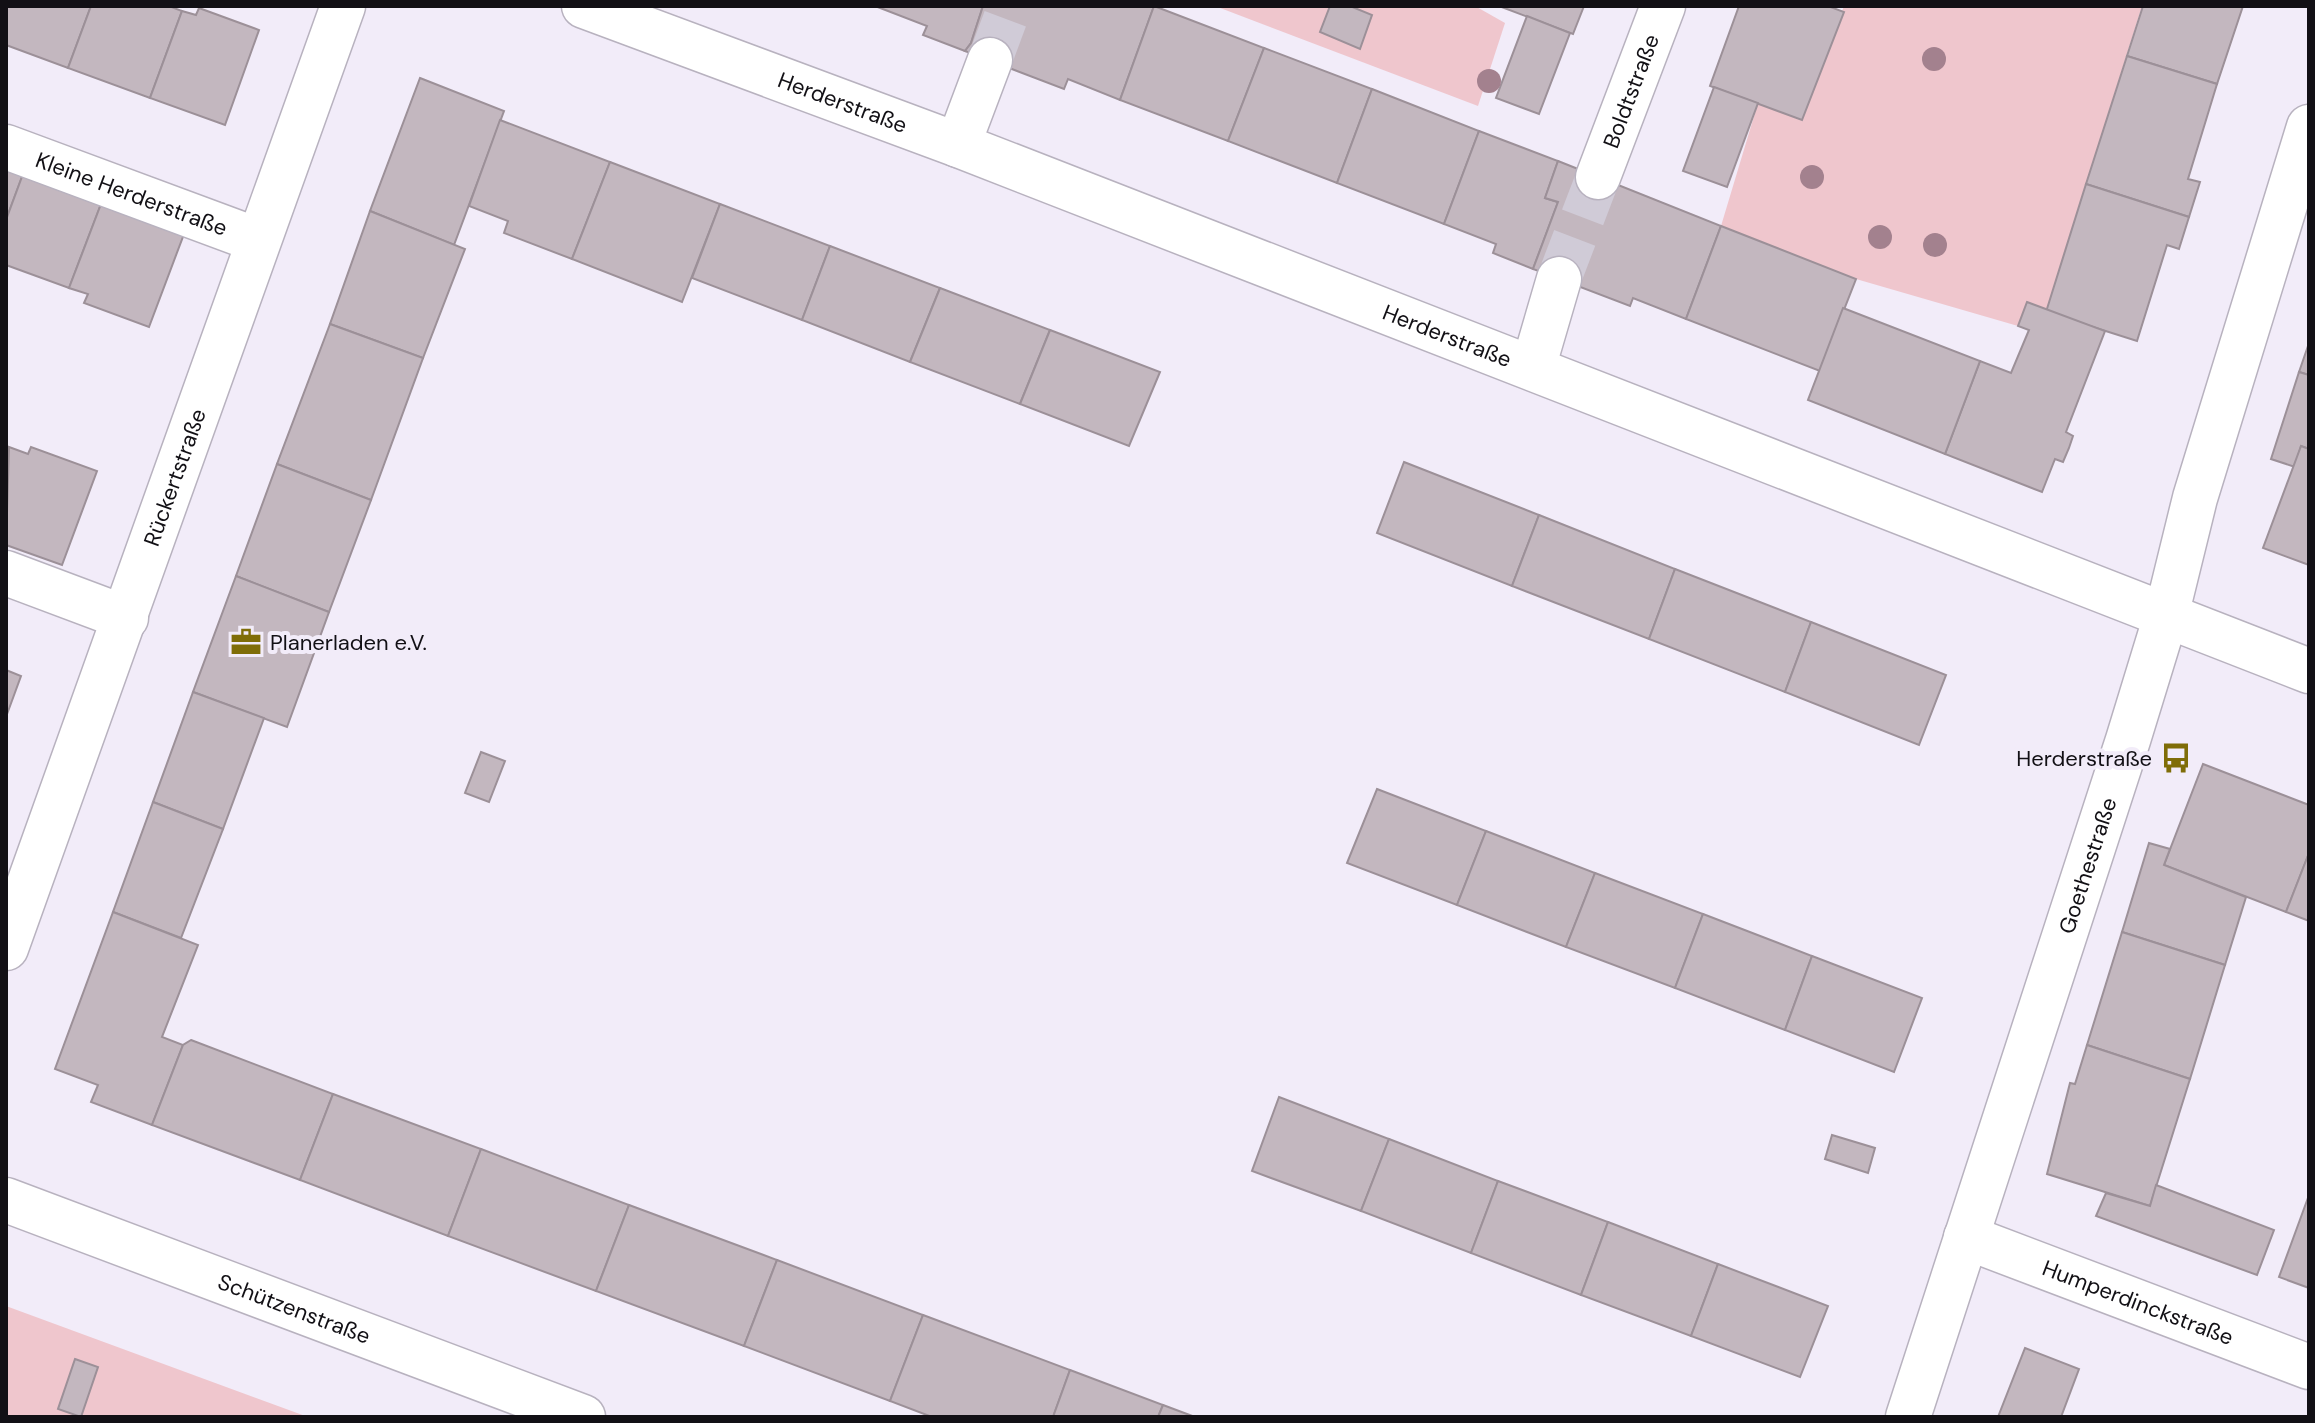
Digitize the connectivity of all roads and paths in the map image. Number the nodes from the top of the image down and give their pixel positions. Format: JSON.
{"nodes":[{"id":1,"x":343,"y":6,"type":"edge"},
{"id":2,"x":584,"y":6,"type":"edge"},
{"id":3,"x":1663,"y":6,"type":"edge"},
{"id":4,"x":990,"y":60,"type":"tunnel mouth"},
{"id":5,"x":2309,"y":127,"type":"edge"},
{"id":6,"x":958,"y":145,"type":"junction"},
{"id":7,"x":6,"y":147,"type":"edge"},
{"id":8,"x":1598,"y":177,"type":"tunnel mouth"},
{"id":9,"x":257,"y":240,"type":"junction"},
{"id":10,"x":1559,"y":279,"type":"tunnel mouth"},
{"id":11,"x":1533,"y":368,"type":"junction"},
{"id":12,"x":6,"y":573,"type":"edge"},
{"id":13,"x":2166,"y":616,"type":"junction"},
{"id":14,"x":126,"y":618,"type":"junction"},
{"id":15,"x":2309,"y":671,"type":"edge"},
{"id":16,"x":6,"y":948,"type":"edge"},
{"id":17,"x":6,"y":1200,"type":"edge"},
{"id":18,"x":1966,"y":1237,"type":"junction"},
{"id":19,"x":2309,"y":1367,"type":"edge"},
{"id":20,"x":583,"y":1417,"type":"edge"},
{"id":21,"x":1908,"y":1417,"type":"edge"}],
"edges":[{"from":1,"to":9,"type":"street","name":"Rückertstraße"},
{"from":2,"to":6,"type":"street","name":"Herderstraße"},
{"from":3,"to":8,"type":"street","name":"Boldtstraße"},
{"from":4,"to":6,"type":"street"},
{"from":5,"to":13,"type":"street","name":"Goethestraße"},
{"from":6,"to":11,"type":"street","name":"Herderstraße"},
{"from":7,"to":9,"type":"street","name":"Kleine Herderstraße"},
{"from":9,"to":14,"type":"street","name":"Rückertstraße"},
{"from":10,"to":11,"type":"street"},
{"from":11,"to":13,"type":"street","name":"Herderstraße"},
{"from":12,"to":14,"type":"street"},
{"from":13,"to":15,"type":"street","name":"Herderstraße"},
{"from":13,"to":18,"type":"street","name":"Goethestraße"},
{"from":14,"to":16,"type":"street","name":"Rückertstraße"},
{"from":17,"to":20,"type":"street","name":"Schützenstraße"},
{"from":18,"to":19,"type":"street","name":"Humperdinckstraße"},
{"from":18,"to":21,"type":"street","name":"Goethestraße"}]}
